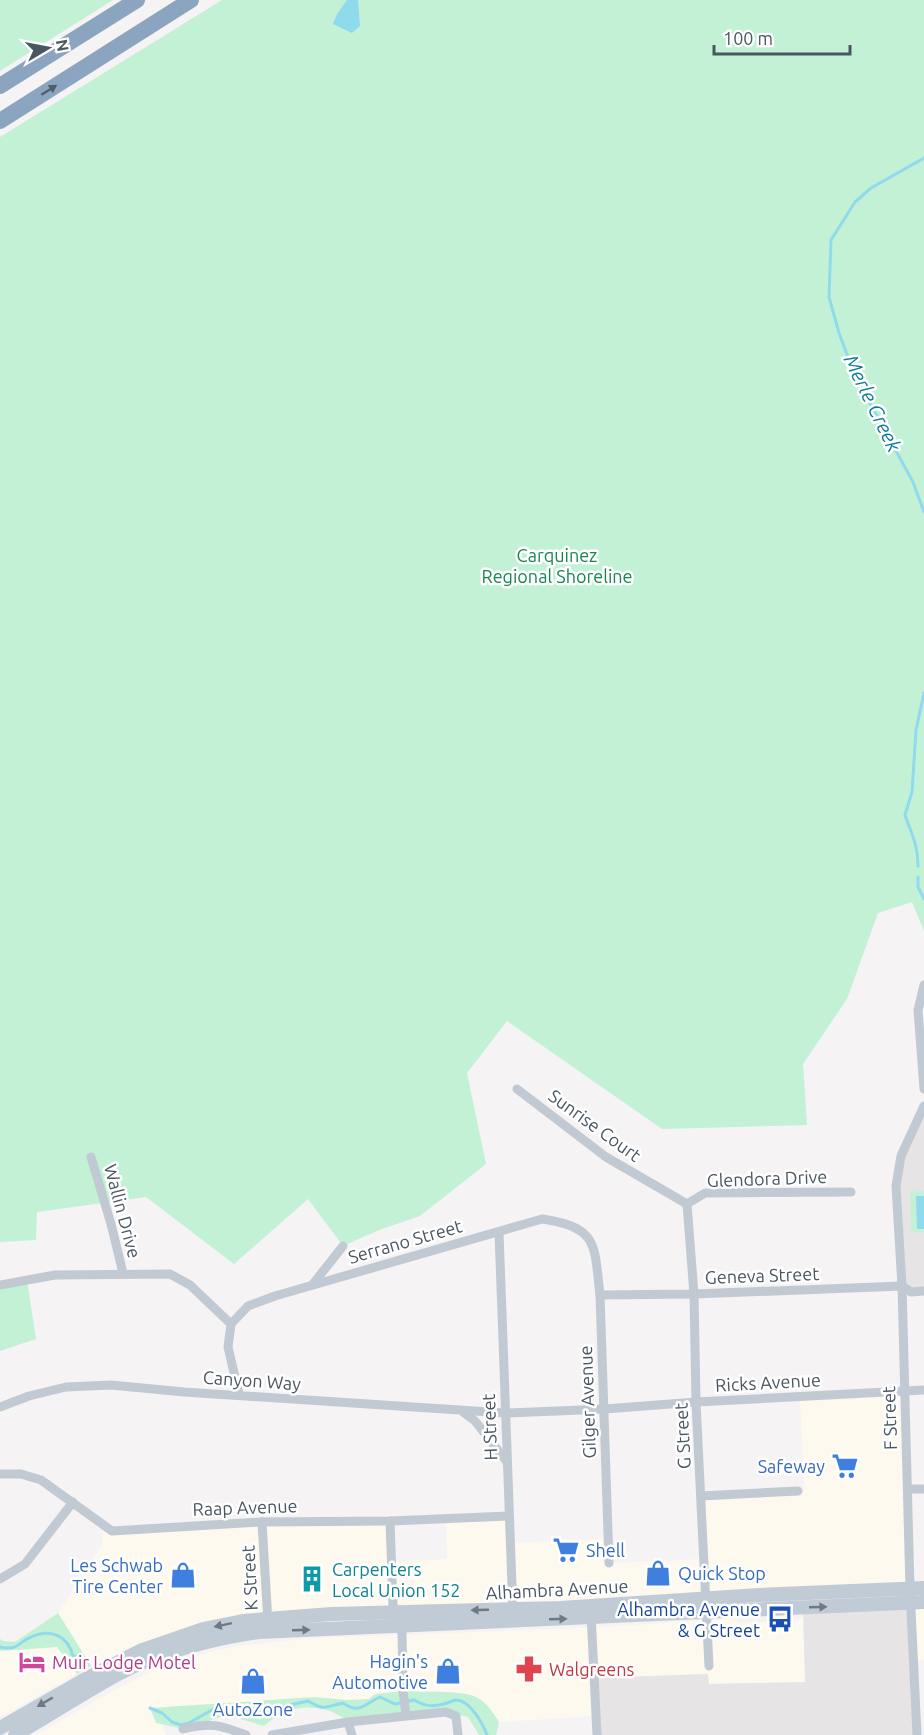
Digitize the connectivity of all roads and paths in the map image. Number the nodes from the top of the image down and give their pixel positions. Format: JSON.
{"nodes":[{"id":1,"x":137,"y":0,"type":"edge"},
{"id":2,"x":192,"y":0,"type":"edge"},
{"id":3,"x":0,"y":86,"type":"edge"},
{"id":4,"x":0,"y":121,"type":"edge"},
{"id":5,"x":924,"y":985,"type":"edge"},
{"id":6,"x":517,"y":1089,"type":"dead end"},
{"id":7,"x":924,"y":1089,"type":"edge"},
{"id":8,"x":924,"y":1106,"type":"edge"},
{"id":9,"x":91,"y":1157,"type":"dead end"},
{"id":10,"x":851,"y":1192,"type":"dead end"},
{"id":11,"x":687,"y":1204,"type":"junction"},
{"id":12,"x":499,"y":1232,"type":"junction"},
{"id":13,"x":592,"y":1240,"type":"joint"},
{"id":14,"x":343,"y":1246,"type":"dead end"},
{"id":15,"x":123,"y":1273,"type":"junction"},
{"id":16,"x":0,"y":1285,"type":"edge"},
{"id":17,"x":313,"y":1285,"type":"junction"},
{"id":18,"x":902,"y":1286,"type":"junction"},
{"id":19,"x":924,"y":1291,"type":"edge"},
{"id":20,"x":694,"y":1294,"type":"junction"},
{"id":21,"x":600,"y":1295,"type":"junction"},
{"id":22,"x":231,"y":1324,"type":"junction"},
{"id":23,"x":924,"y":1390,"type":"edge"},
{"id":24,"x":904,"y":1391,"type":"junction"},
{"id":25,"x":239,"y":1395,"type":"junction"},
{"id":26,"x":696,"y":1402,"type":"junction"},
{"id":27,"x":0,"y":1407,"type":"edge"},
{"id":28,"x":604,"y":1409,"type":"junction"},
{"id":29,"x":461,"y":1411,"type":"junction"},
{"id":30,"x":505,"y":1413,"type":"junction"},
{"id":31,"x":507,"y":1463,"type":"junction"},
{"id":32,"x":0,"y":1474,"type":"edge"},
{"id":33,"x":909,"y":1489,"type":"junction"},
{"id":34,"x":924,"y":1489,"type":"edge"},
{"id":35,"x":798,"y":1491,"type":"dead end"},
{"id":36,"x":701,"y":1496,"type":"junction"},
{"id":37,"x":73,"y":1502,"type":"junction"},
{"id":38,"x":509,"y":1516,"type":"junction"},
{"id":39,"x":390,"y":1521,"type":"junction"},
{"id":40,"x":262,"y":1522,"type":"junction"},
{"id":41,"x":609,"y":1563,"type":"dead end"},
{"id":42,"x":0,"y":1579,"type":"edge"},
{"id":43,"x":917,"y":1595,"type":"edge"},
{"id":44,"x":707,"y":1605,"type":"junction"},
{"id":45,"x":591,"y":1612,"type":"junction"},
{"id":46,"x":513,"y":1615,"type":"junction"},
{"id":47,"x":398,"y":1620,"type":"junction"},
{"id":48,"x":268,"y":1625,"type":"junction"},
{"id":49,"x":709,"y":1666,"type":"dead end"},
{"id":50,"x":920,"y":1707,"type":"edge"},
{"id":51,"x":406,"y":1711,"type":"junction"},
{"id":52,"x":348,"y":1722,"type":"junction"},
{"id":53,"x":0,"y":1728,"type":"edge"},
{"id":54,"x":183,"y":1729,"type":"dead end"},
{"id":55,"x":15,"y":1735,"type":"edge"},
{"id":56,"x":246,"y":1735,"type":"edge"},
{"id":57,"x":272,"y":1735,"type":"edge"},
{"id":58,"x":352,"y":1735,"type":"edge"},
{"id":59,"x":458,"y":1735,"type":"edge"},
{"id":60,"x":597,"y":1735,"type":"edge"},
{"id":61,"x":916,"y":1735,"type":"edge"}],
"edges":[{"from":1,"to":3,"type":"highway"},
{"from":4,"to":2,"type":"highway","one_way":true},
{"from":5,"to":7,"type":"street"},
{"from":6,"to":11,"type":"street","name":"Sunrise Court"},
{"from":8,"to":18,"type":"street","name":"F Street"},
{"from":9,"to":15,"type":"street","name":"Wallin Drive"},
{"from":10,"to":11,"type":"street","name":"Glendora Drive"},
{"from":11,"to":20,"type":"street","name":"G Street"},
{"from":12,"to":13,"type":"street","name":"Serrano Street"},
{"from":12,"to":17,"type":"street","name":"Serrano Street"},
{"from":12,"to":30,"type":"street","name":"H Street"},
{"from":13,"to":21,"type":"street","name":"Gilger Avenue"},
{"from":14,"to":17,"type":"street"},
{"from":15,"to":16,"type":"street"},
{"from":15,"to":22,"type":"street"},
{"from":17,"to":22,"type":"street","name":"Serrano Street"},
{"from":18,"to":19,"type":"street","name":"Geneva Street"},
{"from":18,"to":20,"type":"street","name":"Geneva Street"},
{"from":18,"to":24,"type":"street","name":"F Street"},
{"from":20,"to":21,"type":"street","name":"Geneva Street"},
{"from":20,"to":26,"type":"street","name":"G Street"},
{"from":21,"to":28,"type":"street","name":"Gilger Avenue"},
{"from":22,"to":25,"type":"street"},
{"from":23,"to":24,"type":"street","name":"Ricks Avenue"},
{"from":24,"to":26,"type":"street","name":"Ricks Avenue"},
{"from":24,"to":33,"type":"street","name":"F Street"},
{"from":25,"to":27,"type":"street","name":"Canyon Way"},
{"from":25,"to":29,"type":"street","name":"Canyon Way"},
{"from":26,"to":28,"type":"street","name":"Ricks Avenue"},
{"from":26,"to":36,"type":"street","name":"G Street"},
{"from":28,"to":30,"type":"street","name":"Ricks Avenue"},
{"from":28,"to":41,"type":"street","name":"Gilger Avenue"},
{"from":29,"to":30,"type":"street","name":"Canyon Way"},
{"from":29,"to":31,"type":"street"},
{"from":30,"to":31,"type":"street","name":"H Street"},
{"from":31,"to":38,"type":"street","name":"H Street"},
{"from":32,"to":37,"type":"street","name":"Raap Avenue"},
{"from":33,"to":34,"type":"street"},
{"from":33,"to":43,"type":"street","name":"F Street"},
{"from":35,"to":36,"type":"street"},
{"from":36,"to":44,"type":"street","name":"G Street"},
{"from":37,"to":40,"type":"street","name":"Raap Avenue"},
{"from":37,"to":42,"type":"street"},
{"from":38,"to":39,"type":"street","name":"Raap Avenue"},
{"from":38,"to":46,"type":"street","name":"H Street"},
{"from":39,"to":40,"type":"street","name":"Raap Avenue"},
{"from":39,"to":47,"type":"street"},
{"from":40,"to":48,"type":"street","name":"K Street"},
{"from":43,"to":44,"type":"main road","name":"Alhambra Avenue"},
{"from":43,"to":50,"type":"street","name":"F Street"},
{"from":44,"to":45,"type":"main road","name":"Alhambra Avenue"},
{"from":44,"to":49,"type":"street","name":"G Street"},
{"from":45,"to":46,"type":"main road","name":"Alhambra Avenue"},
{"from":45,"to":60,"type":"street"},
{"from":46,"to":47,"type":"main road","name":"Alhambra Avenue"},
{"from":47,"to":48,"type":"main road","name":"Alhambra Avenue"},
{"from":47,"to":51,"type":"street"},
{"from":48,"to":53,"type":"main road","name":"Alhambra Avenue","one_way":true},
{"from":48,"to":55,"type":"main road","name":"Alhambra Avenue"},
{"from":50,"to":61,"type":"street","name":"F Street"},
{"from":51,"to":52,"type":"street"},
{"from":51,"to":59,"type":"street"},
{"from":52,"to":57,"type":"street"},
{"from":52,"to":58,"type":"street"},
{"from":54,"to":56,"type":"street"}]}
